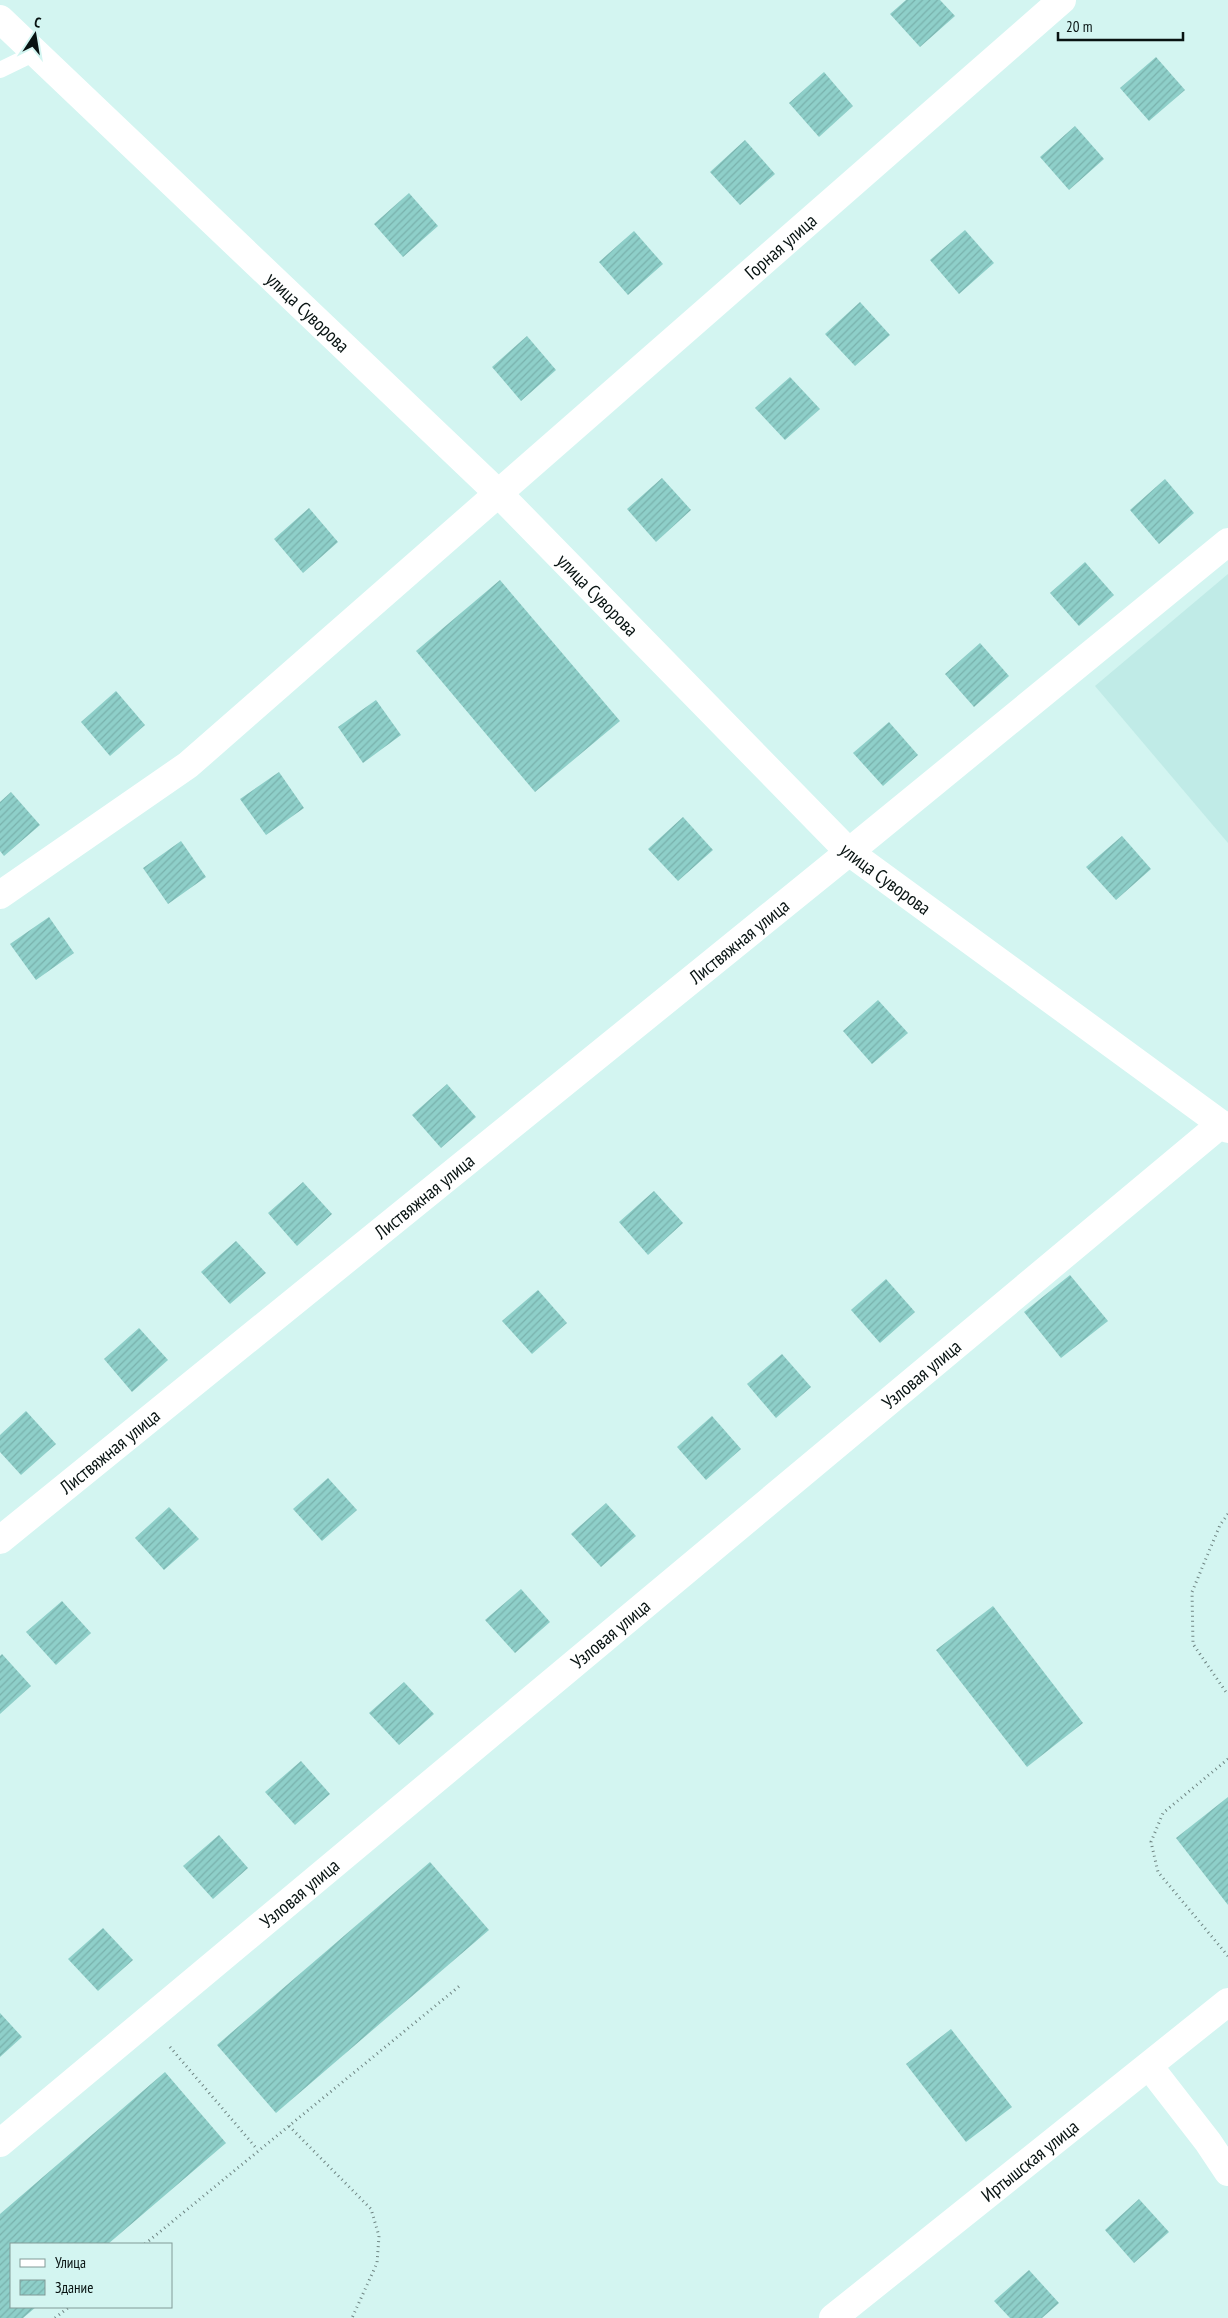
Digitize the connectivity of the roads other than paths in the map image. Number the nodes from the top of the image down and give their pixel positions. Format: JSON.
{"nodes":[{"id":1,"x":1062,"y":0,"type":"edge"},
{"id":2,"x":0,"y":19,"type":"edge"},
{"id":3,"x":35,"y":53,"type":"junction"},
{"id":4,"x":0,"y":70,"type":"edge"},
{"id":5,"x":499,"y":494,"type":"junction"},
{"id":6,"x":1228,"y":542,"type":"edge"},
{"id":7,"x":849,"y":852,"type":"junction"},
{"id":8,"x":0,"y":895,"type":"edge"},
{"id":9,"x":1224,"y":1126,"type":"edge"},
{"id":10,"x":0,"y":1540,"type":"edge"},
{"id":11,"x":1228,"y":2002,"type":"edge"},
{"id":12,"x":1149,"y":2066,"type":"junction"},
{"id":13,"x":0,"y":2143,"type":"edge"},
{"id":14,"x":1228,"y":2172,"type":"edge"},
{"id":15,"x":833,"y":2318,"type":"edge"}],
"edges":[{"from":1,"to":5,"type":"street","name":"Горная улица"},
{"from":2,"to":3,"type":"street","name":"улица Суворова"},
{"from":3,"to":4,"type":"lane"},
{"from":3,"to":5,"type":"street","name":"улица Суворова"},
{"from":5,"to":7,"type":"street","name":"улица Суворова"},
{"from":5,"to":8,"type":"street","name":"Горная улица"},
{"from":6,"to":7,"type":"street","name":"Листвяжная улица"},
{"from":7,"to":9,"type":"street","name":"улица Суворова"},
{"from":7,"to":10,"type":"street","name":"Листвяжная улица"},
{"from":9,"to":13,"type":"street","name":"Узловая улица"},
{"from":11,"to":12,"type":"street","name":"Иртышская улица"},
{"from":12,"to":14,"type":"street"},
{"from":12,"to":15,"type":"street","name":"Иртышская улица"}]}
